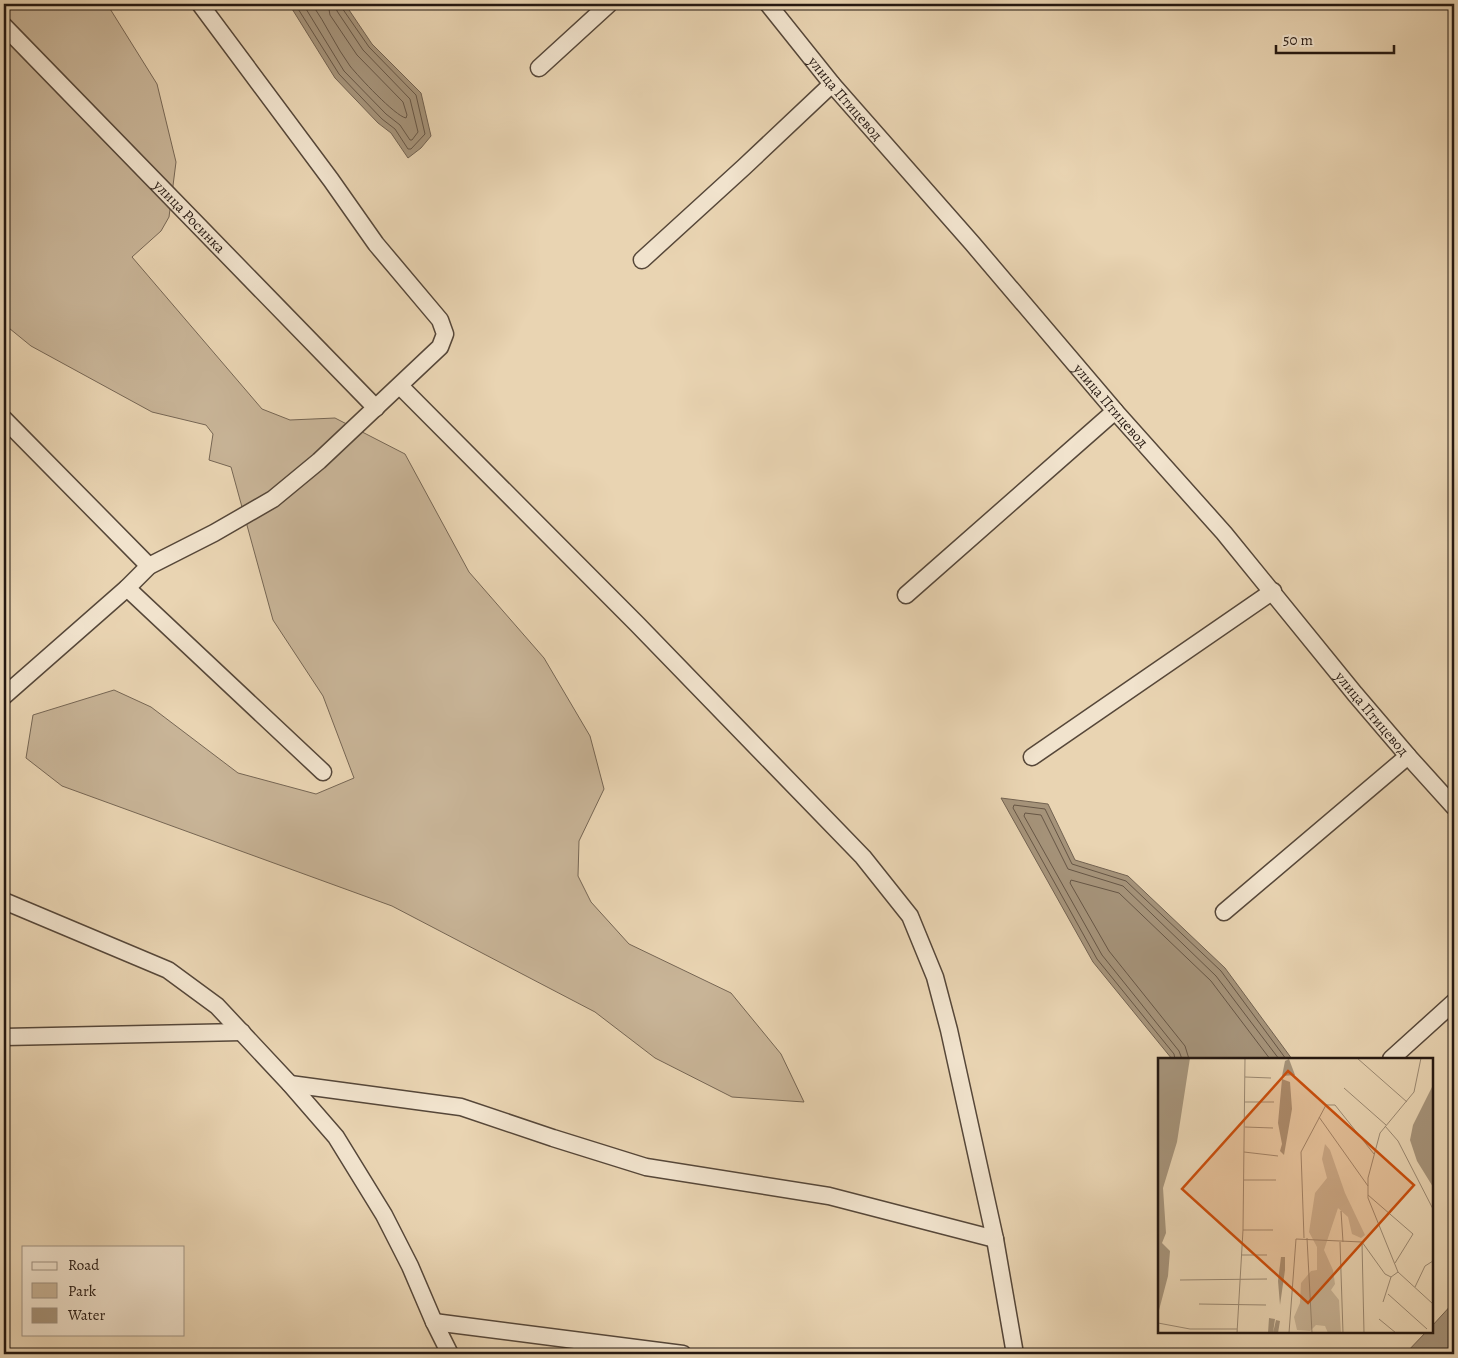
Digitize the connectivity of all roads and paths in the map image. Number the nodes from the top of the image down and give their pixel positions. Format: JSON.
{"nodes":[{"id":1,"x":200,"y":4,"type":"edge"},
{"id":2,"x":609,"y":4,"type":"edge"},
{"id":3,"x":768,"y":4,"type":"edge"},
{"id":4,"x":4,"y":26,"type":"edge"},
{"id":5,"x":539,"y":68,"type":"dead end"},
{"id":6,"x":832,"y":84,"type":"junction"},
{"id":7,"x":642,"y":260,"type":"dead end"},
{"id":8,"x":400,"y":386,"type":"junction"},
{"id":9,"x":376,"y":408,"type":"junction"},
{"id":10,"x":1115,"y":411,"type":"junction"},
{"id":11,"x":4,"y":419,"type":"edge"},
{"id":12,"x":150,"y":566,"type":"junction"},
{"id":13,"x":127,"y":588,"type":"junction"},
{"id":14,"x":1273,"y":591,"type":"junction"},
{"id":15,"x":906,"y":595,"type":"dead end"},
{"id":16,"x":4,"y":695,"type":"edge"},
{"id":17,"x":1032,"y":756,"type":"dead end"},
{"id":18,"x":1408,"y":756,"type":"junction"},
{"id":19,"x":323,"y":772,"type":"dead end"},
{"id":20,"x":1454,"y":807,"type":"edge"},
{"id":21,"x":4,"y":901,"type":"edge"},
{"id":22,"x":1224,"y":912,"type":"dead end"},
{"id":23,"x":1454,"y":1002,"type":"edge"},
{"id":24,"x":242,"y":1032,"type":"junction"},
{"id":25,"x":4,"y":1037,"type":"edge"},
{"id":26,"x":1392,"y":1058,"type":"edge"},
{"id":27,"x":290,"y":1084,"type":"junction"},
{"id":28,"x":995,"y":1239,"type":"junction"},
{"id":29,"x":434,"y":1322,"type":"junction"},
{"id":30,"x":450,"y":1354,"type":"edge"},
{"id":31,"x":683,"y":1354,"type":"edge"},
{"id":32,"x":1015,"y":1354,"type":"edge"}],
"edges":[{"from":1,"to":8,"type":"street"},
{"from":2,"to":5,"type":"street"},
{"from":3,"to":6,"type":"street","name":"улица Птицевод"},
{"from":4,"to":9,"type":"street","name":"улица Росинка"},
{"from":6,"to":7,"type":"street"},
{"from":6,"to":10,"type":"street","name":"улица Птицевод"},
{"from":8,"to":9,"type":"street"},
{"from":8,"to":28,"type":"street"},
{"from":9,"to":12,"type":"street"},
{"from":10,"to":14,"type":"street","name":"улица Птицевод"},
{"from":10,"to":15,"type":"street"},
{"from":11,"to":12,"type":"street"},
{"from":12,"to":13,"type":"street"},
{"from":13,"to":16,"type":"street"},
{"from":13,"to":19,"type":"street"},
{"from":14,"to":17,"type":"street"},
{"from":14,"to":18,"type":"street","name":"улица Птицевод"},
{"from":18,"to":20,"type":"street","name":"улица Птицевод"},
{"from":18,"to":22,"type":"street"},
{"from":21,"to":24,"type":"street"},
{"from":23,"to":26,"type":"street"},
{"from":24,"to":25,"type":"street"},
{"from":24,"to":27,"type":"street"},
{"from":27,"to":28,"type":"street"},
{"from":27,"to":29,"type":"street"},
{"from":28,"to":32,"type":"street"},
{"from":29,"to":30,"type":"street"},
{"from":29,"to":31,"type":"street"}]}
